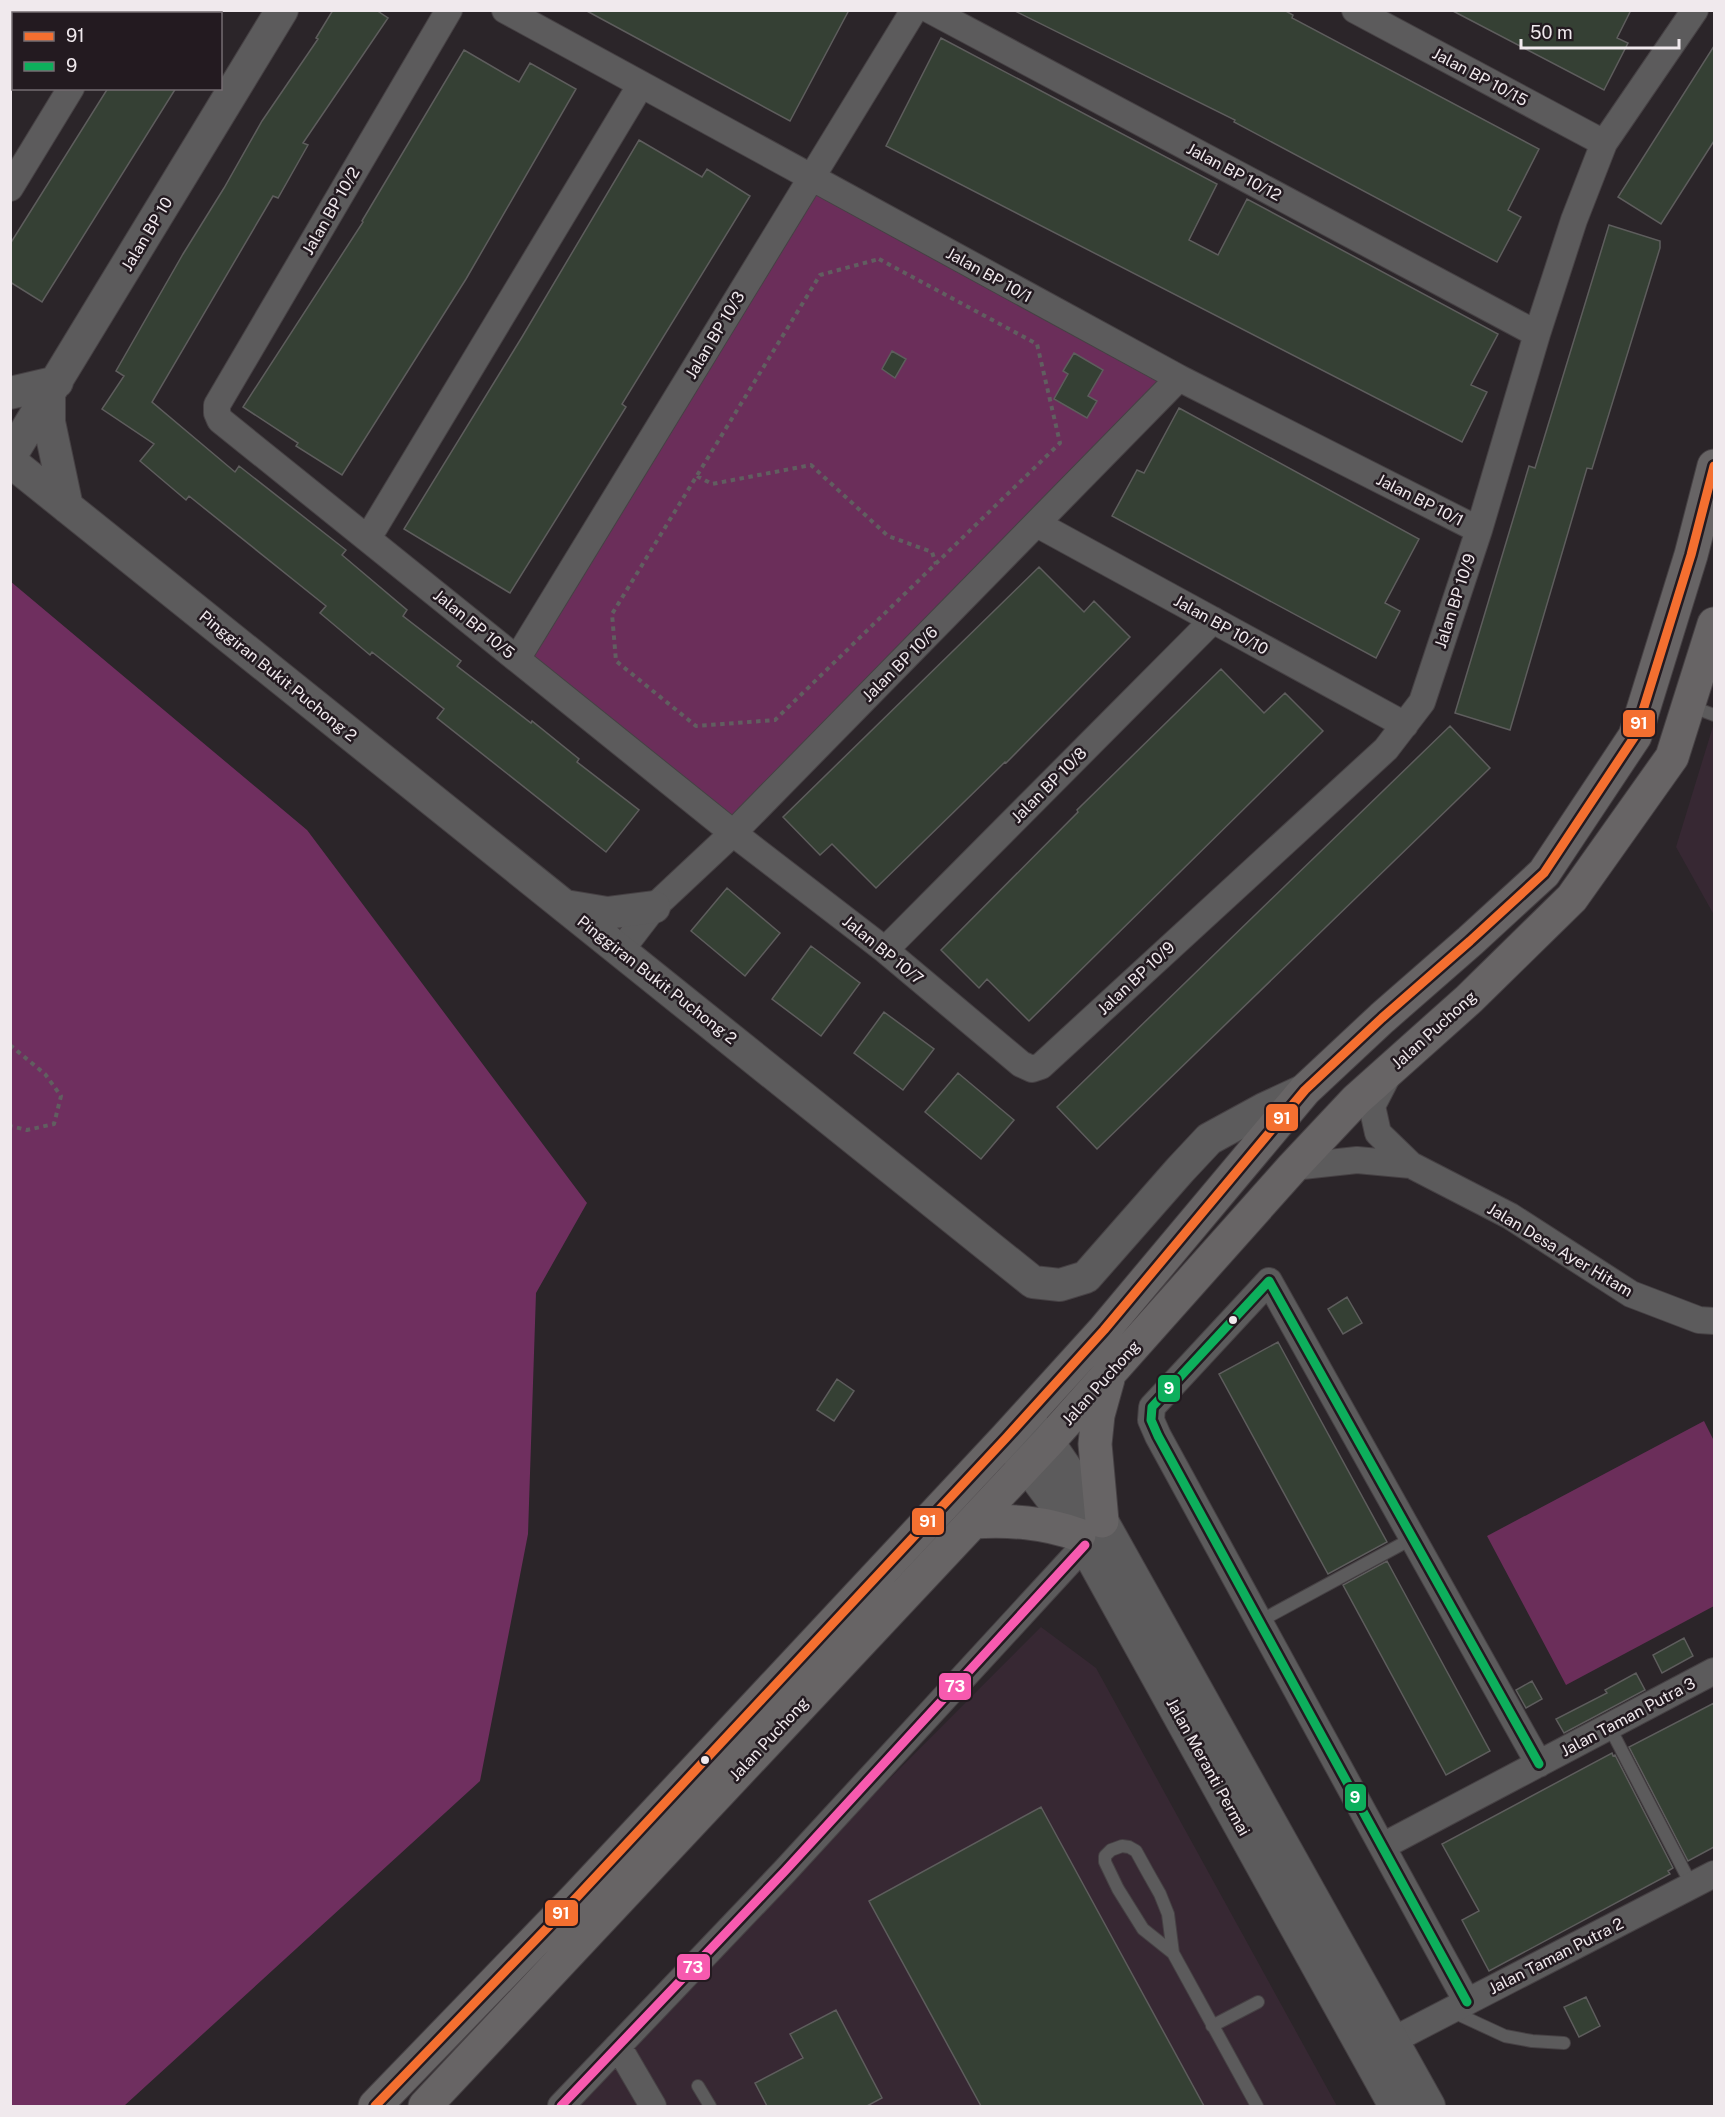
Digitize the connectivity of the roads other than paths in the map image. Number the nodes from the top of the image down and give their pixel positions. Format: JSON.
{"nodes":[{"id":1,"x":282,"y":10,"type":"edge"},
{"id":2,"x":449,"y":10,"type":"edge"},
{"id":3,"x":505,"y":10,"type":"edge"},
{"id":4,"x":914,"y":10,"type":"edge"},
{"id":5,"x":930,"y":10,"type":"edge"},
{"id":6,"x":1356,"y":10,"type":"edge"},
{"id":7,"x":1695,"y":10,"type":"edge"},
{"id":8,"x":640,"y":86,"type":"junction"},
{"id":9,"x":69,"y":90,"type":"edge"},
{"id":10,"x":1604,"y":142,"type":"junction"},
{"id":11,"x":811,"y":178,"type":"junction"},
{"id":12,"x":10,"y":188,"type":"edge"},
{"id":13,"x":1537,"y":334,"type":"junction"},
{"id":14,"x":1179,"y":378,"type":"junction"},
{"id":15,"x":53,"y":388,"type":"junction"},
{"id":16,"x":10,"y":393,"type":"edge"},
{"id":17,"x":217,"y":413,"type":"joint"},
{"id":18,"x":10,"y":459,"type":"edge"},
{"id":19,"x":1714,"y":466,"type":"edge"},
{"id":20,"x":67,"y":507,"type":"junction"},
{"id":21,"x":1037,"y":524,"type":"junction"},
{"id":22,"x":1479,"y":530,"type":"junction"},
{"id":23,"x":368,"y":538,"type":"junction"},
{"id":24,"x":1214,"y":620,"type":"junction"},
{"id":25,"x":1714,"y":624,"type":"edge"},
{"id":26,"x":517,"y":659,"type":"junction"},
{"id":27,"x":1702,"y":710,"type":"edge"},
{"id":28,"x":1405,"y":725,"type":"junction"},
{"id":29,"x":733,"y":833,"type":"junction"},
{"id":30,"x":564,"y":906,"type":"junction"},
{"id":31,"x":654,"y":907,"type":"junction"},
{"id":32,"x":621,"y":950,"type":"junction"},
{"id":33,"x":885,"y":950,"type":"junction"},
{"id":34,"x":1032,"y":1069,"type":"joint"},
{"id":35,"x":1390,"y":1071,"type":"junction"},
{"id":36,"x":1305,"y":1090,"type":"junction"},
{"id":37,"x":1411,"y":1165,"type":"junction"},
{"id":38,"x":1293,"y":1167,"type":"junction"},
{"id":39,"x":1714,"y":1321,"type":"edge"},
{"id":40,"x":1110,"y":1375,"type":"junction"},
{"id":41,"x":1015,"y":1427,"type":"junction"},
{"id":42,"x":1038,"y":1453,"type":"junction"},
{"id":43,"x":973,"y":1522,"type":"junction"},
{"id":44,"x":1089,"y":1534,"type":"junction"},
{"id":45,"x":1413,"y":1538,"type":"junction"},
{"id":46,"x":1260,"y":1621,"type":"junction"},
{"id":47,"x":1714,"y":1671,"type":"edge"},
{"id":48,"x":1609,"y":1726,"type":"junction"},
{"id":49,"x":1539,"y":1764,"type":"junction"},
{"id":50,"x":1383,"y":1846,"type":"junction"},
{"id":51,"x":1714,"y":1874,"type":"edge"},
{"id":52,"x":1692,"y":1886,"type":"junction"},
{"id":53,"x":1173,"y":1953,"type":"junction"},
{"id":54,"x":1258,"y":2002,"type":"dead end"},
{"id":55,"x":1459,"y":2006,"type":"junction"},
{"id":56,"x":1212,"y":2026,"type":"junction"},
{"id":57,"x":1564,"y":2043,"type":"dead end"},
{"id":58,"x":618,"y":2046,"type":"junction"},
{"id":59,"x":1379,"y":2048,"type":"junction"},
{"id":60,"x":698,"y":2086,"type":"dead end"},
{"id":61,"x":375,"y":2106,"type":"edge"},
{"id":62,"x":425,"y":2106,"type":"edge"},
{"id":63,"x":561,"y":2106,"type":"edge"},
{"id":64,"x":653,"y":2106,"type":"edge"},
{"id":65,"x":710,"y":2106,"type":"edge"},
{"id":66,"x":1257,"y":2106,"type":"edge"},
{"id":67,"x":1395,"y":2106,"type":"edge"},
{"id":68,"x":1429,"y":2106,"type":"edge"}],
"edges":[{"from":1,"to":15,"type":"street","name":"Jalan BP 10"},
{"from":2,"to":17,"type":"street","name":"Jalan BP 10/2"},
{"from":3,"to":8,"type":"street","name":"Jalan BP 10/1"},
{"from":4,"to":11,"type":"street","name":"Jalan BP 10/3"},
{"from":5,"to":13,"type":"street","name":"Jalan BP 10/12"},
{"from":6,"to":10,"type":"street","name":"Jalan BP 10/15"},
{"from":7,"to":10,"type":"street","name":"Jalan BP 10/9"},
{"from":8,"to":11,"type":"street","name":"Jalan BP 10/1"},
{"from":8,"to":23,"type":"street"},
{"from":9,"to":12,"type":"street"},
{"from":10,"to":13,"type":"street","name":"Jalan BP 10/9"},
{"from":11,"to":14,"type":"street","name":"Jalan BP 10/1"},
{"from":11,"to":26,"type":"street","name":"Jalan BP 10/3"},
{"from":13,"to":22,"type":"street","name":"Jalan BP 10/9"},
{"from":14,"to":21,"type":"street","name":"Jalan BP 10/6"},
{"from":14,"to":22,"type":"street","name":"Jalan BP 10/1"},
{"from":15,"to":16,"type":"street"},
{"from":15,"to":18,"type":"street","name":"Jalan BP 10"},
{"from":15,"to":20,"type":"street"},
{"from":17,"to":23,"type":"street","name":"Jalan BP 10/5"},
{"from":18,"to":20,"type":"street","name":"Pinggiran Bukit Puchong 2"},
{"from":19,"to":36,"type":"main road","name":"Jalan Puchong"},
{"from":20,"to":30,"type":"street","name":"Pinggiran Bukit Puchong 2"},
{"from":21,"to":24,"type":"street","name":"Jalan BP 10/10"},
{"from":21,"to":29,"type":"street","name":"Jalan BP 10/6"},
{"from":22,"to":28,"type":"street","name":"Jalan BP 10/9"},
{"from":23,"to":26,"type":"street","name":"Jalan BP 10/5"},
{"from":24,"to":28,"type":"street","name":"Jalan BP 10/10"},
{"from":24,"to":33,"type":"street","name":"Jalan BP 10/8"},
{"from":25,"to":27,"type":"main road","name":"Jalan Puchong"},
{"from":26,"to":29,"type":"street","name":"Jalan BP 10/5"},
{"from":27,"to":35,"type":"main road","name":"Jalan Puchong"},
{"from":28,"to":34,"type":"street","name":"Jalan BP 10/9"},
{"from":29,"to":31,"type":"street","name":"Jalan BP 10/6"},
{"from":29,"to":33,"type":"street","name":"Jalan BP 10/7"},
{"from":30,"to":31,"type":"street"},
{"from":30,"to":32,"type":"street","name":"Pinggiran Bukit Puchong 2"},
{"from":31,"to":32,"type":"street","name":"Jalan BP 10/6"},
{"from":32,"to":36,"type":"street","name":"Pinggiran Bukit Puchong 2"},
{"from":33,"to":34,"type":"street","name":"Jalan BP 10/7"},
{"from":35,"to":37,"type":"street","name":"Jalan Desa Ayer Hitam"},
{"from":35,"to":38,"type":"main road","name":"Jalan Puchong"},
{"from":36,"to":41,"type":"main road","name":"Jalan Puchong"},
{"from":37,"to":38,"type":"street","name":"Jalan Desa Ayer Hitam"},
{"from":37,"to":39,"type":"street","name":"Jalan Desa Ayer Hitam"},
{"from":38,"to":40,"type":"main road","name":"Jalan Puchong"},
{"from":40,"to":42,"type":"main road","name":"Jalan Puchong"},
{"from":40,"to":44,"type":"main road"},
{"from":41,"to":42,"type":"street"},
{"from":41,"to":61,"type":"main road","name":"Jalan Puchong"},
{"from":42,"to":43,"type":"main road","name":"Jalan Puchong"},
{"from":42,"to":44,"type":"street"},
{"from":43,"to":44,"type":"main road"},
{"from":43,"to":62,"type":"main road","name":"Jalan Puchong"},
{"from":44,"to":58,"type":"street"},
{"from":44,"to":59,"type":"street"},
{"from":45,"to":46,"type":"lane"},
{"from":45,"to":46,"type":"street"},
{"from":45,"to":49,"type":"street"},
{"from":46,"to":50,"type":"street"},
{"from":47,"to":48,"type":"street","name":"Jalan Taman Putra 3"},
{"from":48,"to":49,"type":"street","name":"Jalan Taman Putra 3"},
{"from":48,"to":52,"type":"lane"},
{"from":49,"to":50,"type":"street","name":"Jalan Taman Putra 3"},
{"from":50,"to":55,"type":"street"},
{"from":51,"to":52,"type":"street","name":"Jalan Taman Putra 2"},
{"from":52,"to":55,"type":"street","name":"Jalan Taman Putra 2"},
{"from":53,"to":53,"type":"lane"},
{"from":53,"to":56,"type":"lane"},
{"from":54,"to":56,"type":"lane"},
{"from":55,"to":57,"type":"lane"},
{"from":55,"to":59,"type":"street","name":"Jalan Taman Putra 2"},
{"from":56,"to":66,"type":"lane"},
{"from":58,"to":63,"type":"street"},
{"from":58,"to":64,"type":"street"},
{"from":59,"to":67,"type":"street"},
{"from":59,"to":68,"type":"street"},
{"from":60,"to":65,"type":"lane"}]}
